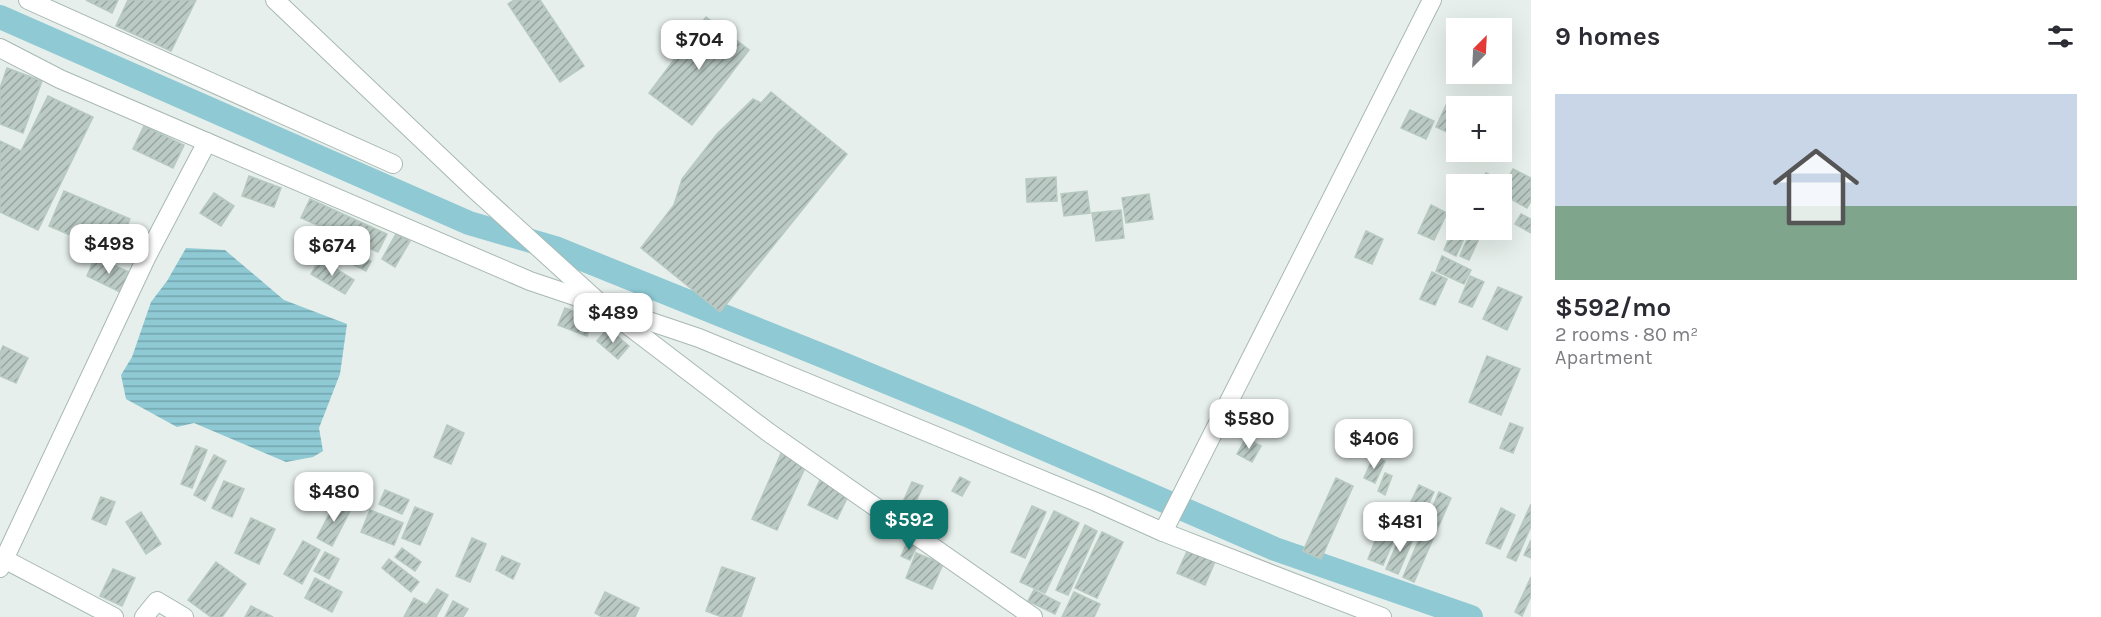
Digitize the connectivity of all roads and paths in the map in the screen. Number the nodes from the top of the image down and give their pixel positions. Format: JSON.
{"nodes":[{"id":1,"x":28,"y":0,"type":"edge"},
{"id":2,"x":275,"y":0,"type":"edge"},
{"id":3,"x":1432,"y":0,"type":"edge"},
{"id":4,"x":0,"y":48,"type":"edge"},
{"id":5,"x":207,"y":142,"type":"junction"},
{"id":6,"x":393,"y":164,"type":"dead end"},
{"id":7,"x":604,"y":307,"type":"junction"},
{"id":8,"x":1167,"y":525,"type":"junction"},
{"id":9,"x":2,"y":563,"type":"edge"},
{"id":10,"x":1012,"y":610,"type":"edge"},
{"id":11,"x":114,"y":617,"type":"edge"},
{"id":12,"x":144,"y":617,"type":"edge"},
{"id":13,"x":184,"y":617,"type":"edge"},
{"id":14,"x":1033,"y":617,"type":"edge"},
{"id":15,"x":1382,"y":617,"type":"edge"}],
"edges":[{"from":1,"to":6,"type":"street"},
{"from":2,"to":7,"type":"street"},
{"from":3,"to":8,"type":"street"},
{"from":4,"to":5,"type":"street"},
{"from":5,"to":7,"type":"street"},
{"from":5,"to":9,"type":"street"},
{"from":7,"to":8,"type":"street"},
{"from":7,"to":10,"type":"street"},
{"from":8,"to":15,"type":"street"},
{"from":9,"to":11,"type":"street"},
{"from":10,"to":14,"type":"street"},
{"from":12,"to":13,"type":"street"}]}
